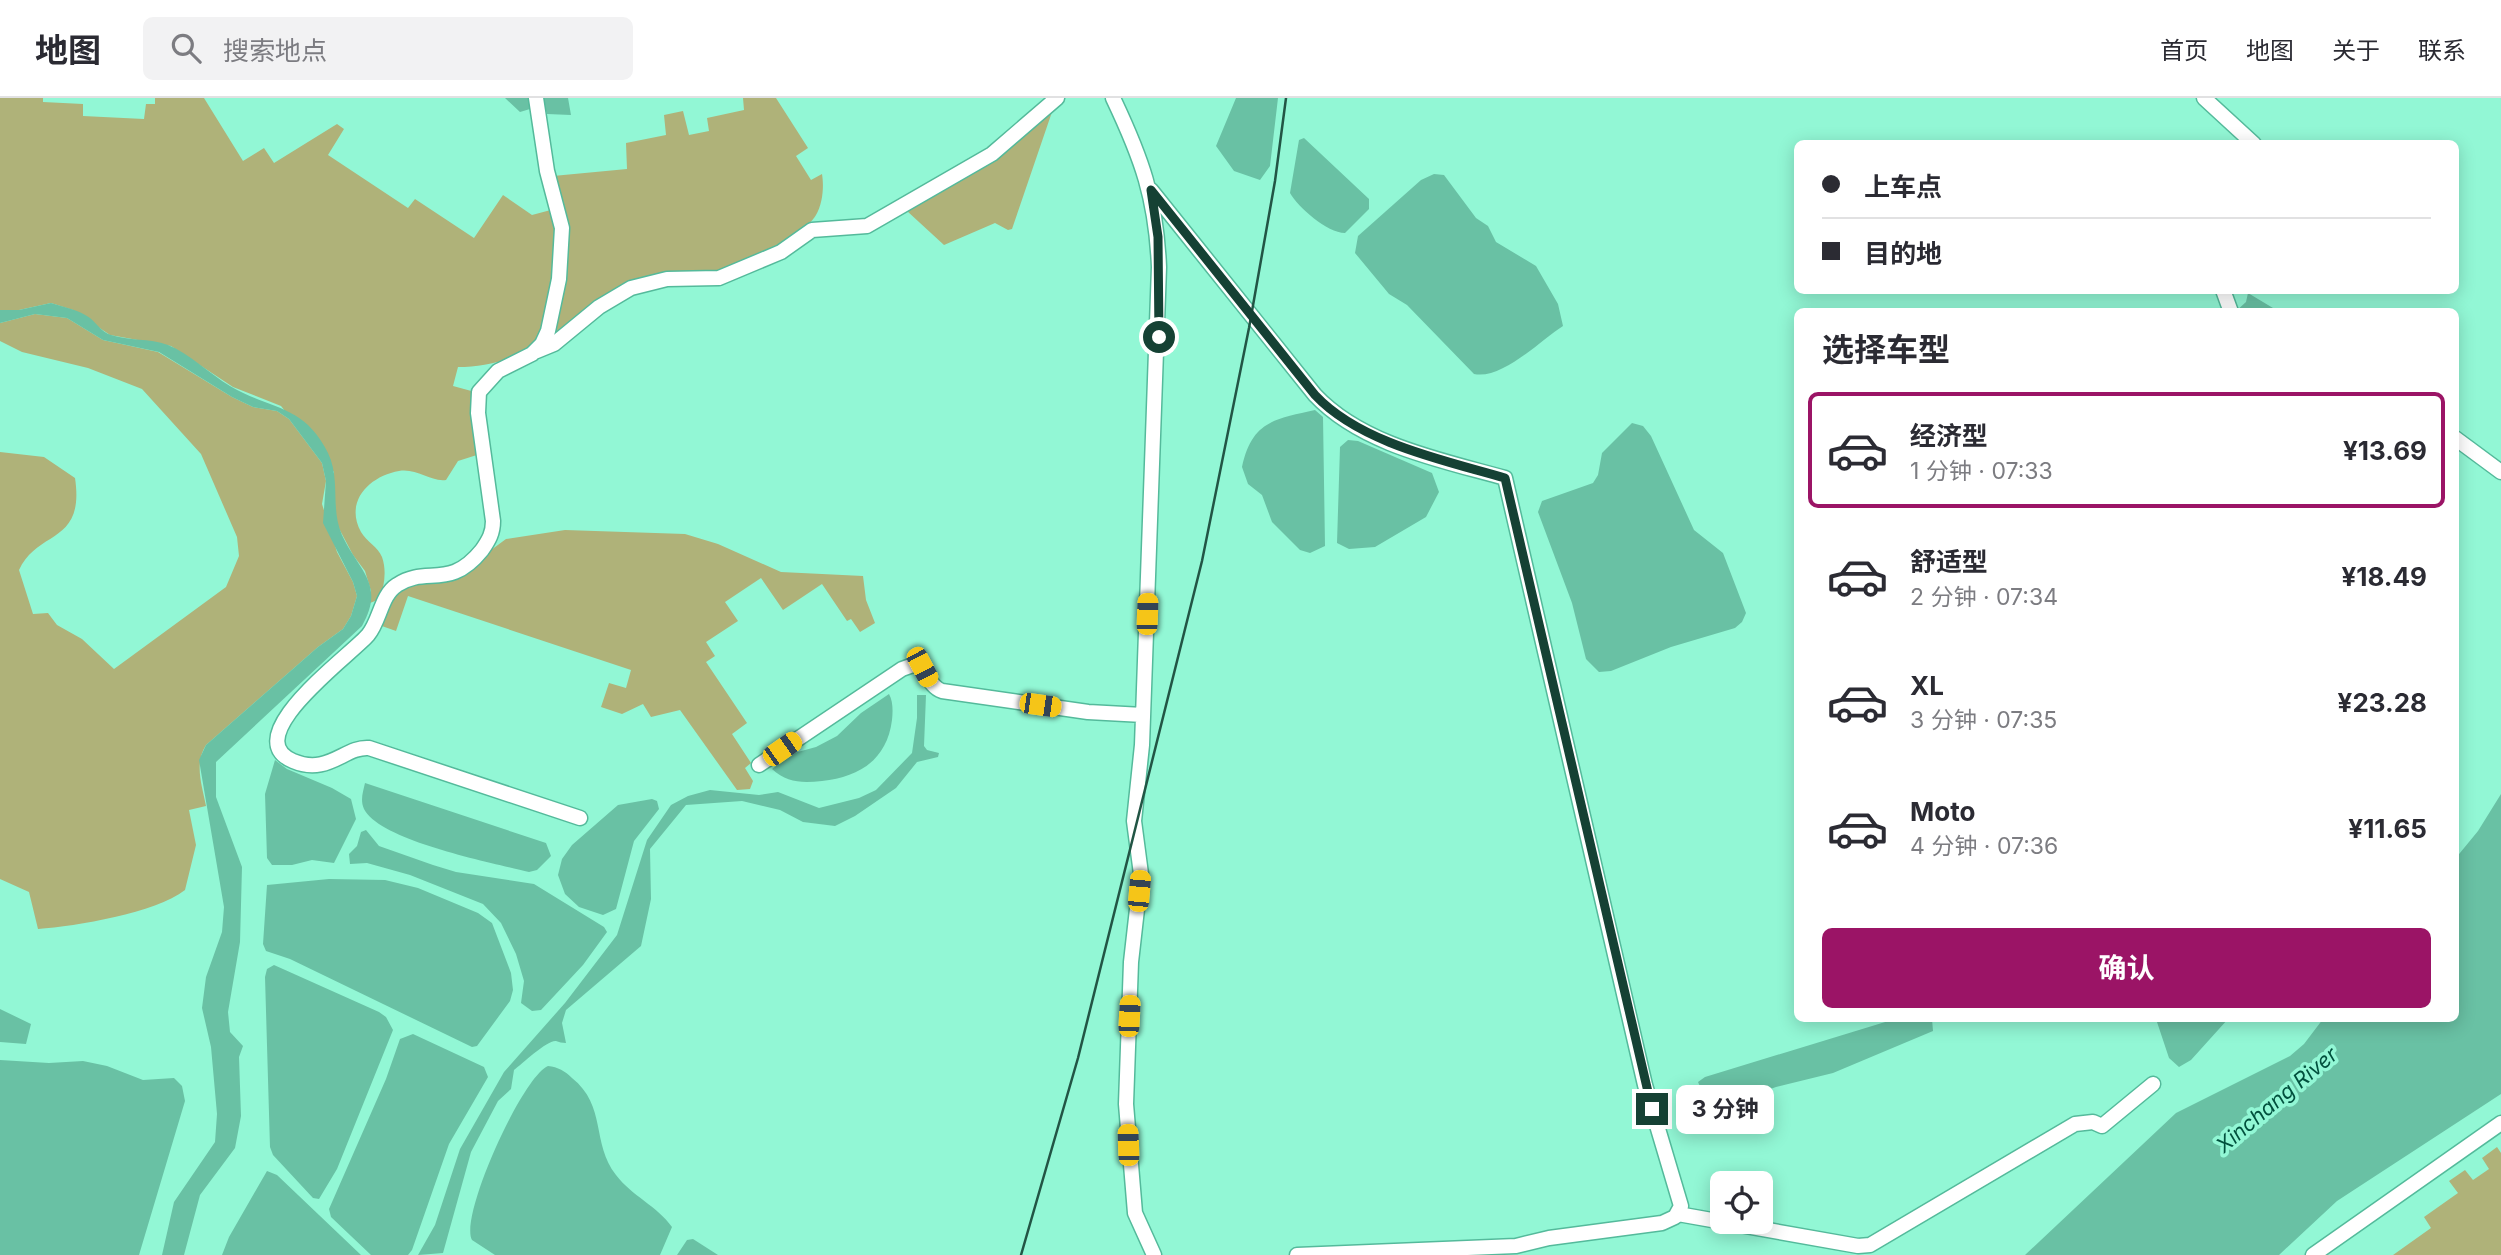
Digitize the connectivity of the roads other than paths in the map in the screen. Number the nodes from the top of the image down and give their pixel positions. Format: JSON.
{"nodes":[{"id":1,"x":536,"y":98,"type":"edge"},
{"id":2,"x":1057,"y":98,"type":"edge"},
{"id":3,"x":1113,"y":98,"type":"edge"},
{"id":4,"x":2204,"y":98,"type":"edge"},
{"id":5,"x":2250,"y":140,"type":"edge"},
{"id":6,"x":1151,"y":190,"type":"junction"},
{"id":7,"x":535,"y":352,"type":"junction"},
{"id":8,"x":2459,"y":441,"type":"edge"},
{"id":9,"x":2501,"y":472,"type":"edge"},
{"id":10,"x":1143,"y":715,"type":"junction"},
{"id":11,"x":759,"y":765,"type":"dead end"},
{"id":12,"x":580,"y":817,"type":"dead end"},
{"id":13,"x":2153,"y":1084,"type":"dead end"},
{"id":14,"x":2501,"y":1123,"type":"edge"},
{"id":15,"x":1678,"y":1214,"type":"junction"},
{"id":16,"x":1155,"y":1255,"type":"edge"},
{"id":17,"x":1297,"y":1255,"type":"edge"},
{"id":18,"x":2313,"y":1255,"type":"edge"}],
"edges":[{"from":1,"to":7,"type":"street"},
{"from":2,"to":7,"type":"street"},
{"from":3,"to":6,"type":"street"},
{"from":4,"to":5,"type":"street"},
{"from":6,"to":10,"type":"street"},
{"from":6,"to":15,"type":"street"},
{"from":7,"to":12,"type":"street"},
{"from":8,"to":9,"type":"street"},
{"from":10,"to":11,"type":"street"},
{"from":10,"to":16,"type":"street"},
{"from":13,"to":15,"type":"street"},
{"from":14,"to":18,"type":"street"},
{"from":15,"to":17,"type":"street"}]}
